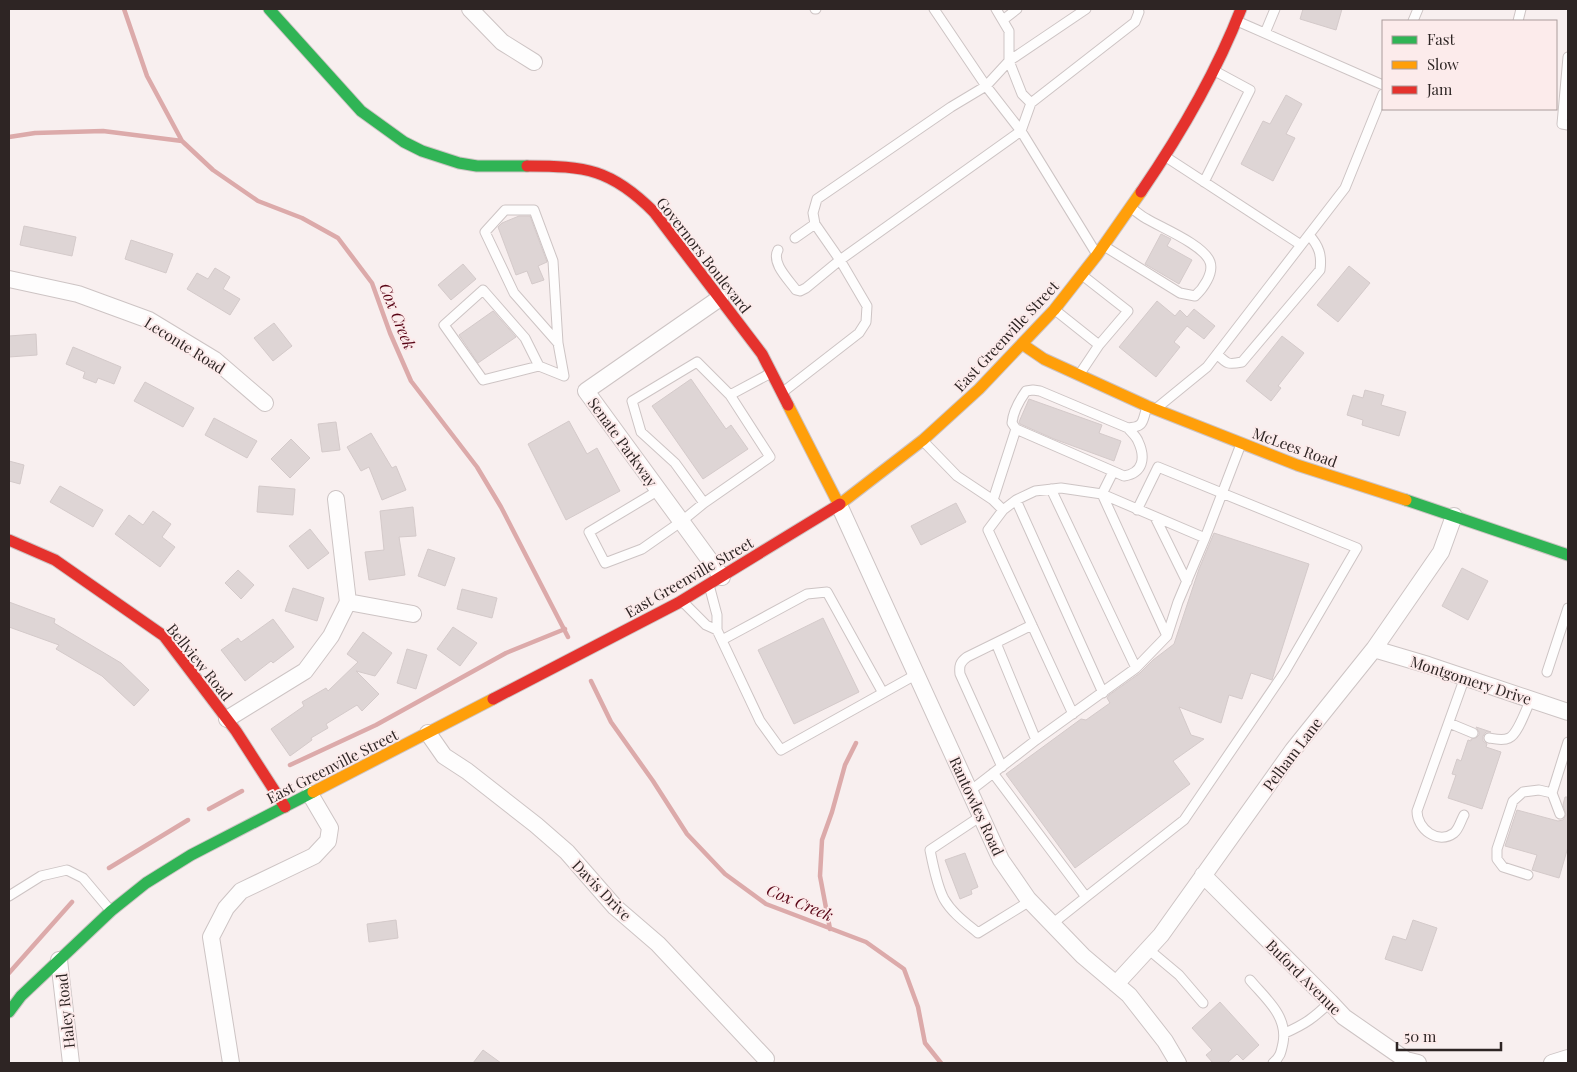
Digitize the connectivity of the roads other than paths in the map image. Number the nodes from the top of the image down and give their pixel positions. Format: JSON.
{"nodes":[{"id":1,"x":268,"y":9,"type":"edge"},
{"id":2,"x":470,"y":9,"type":"edge"},
{"id":3,"x":934,"y":9,"type":"edge"},
{"id":4,"x":996,"y":9,"type":"edge"},
{"id":5,"x":1017,"y":9,"type":"edge"},
{"id":6,"x":1086,"y":9,"type":"edge"},
{"id":7,"x":1138,"y":9,"type":"edge"},
{"id":8,"x":1242,"y":9,"type":"edge"},
{"id":9,"x":1275,"y":9,"type":"edge"},
{"id":10,"x":1003,"y":20,"type":"junction"},
{"id":11,"x":1237,"y":20,"type":"junction"},
{"id":12,"x":1265,"y":33,"type":"junction"},
{"id":13,"x":1568,"y":57,"type":"edge"},
{"id":14,"x":1009,"y":61,"type":"junction"},
{"id":15,"x":534,"y":62,"type":"dead end"},
{"id":16,"x":1213,"y":70,"type":"junction"},
{"id":17,"x":1382,"y":85,"type":"edge"},
{"id":18,"x":986,"y":86,"type":"junction"},
{"id":19,"x":1382,"y":96,"type":"edge"},
{"id":20,"x":1031,"y":104,"type":"junction"},
{"id":21,"x":1568,"y":125,"type":"edge"},
{"id":22,"x":1021,"y":131,"type":"junction"},
{"id":23,"x":1165,"y":157,"type":"junction"},
{"id":24,"x":1204,"y":182,"type":"junction"},
{"id":25,"x":1131,"y":208,"type":"junction"},
{"id":26,"x":815,"y":224,"type":"junction"},
{"id":27,"x":1308,"y":235,"type":"junction"},
{"id":28,"x":795,"y":238,"type":"dead end"},
{"id":29,"x":1301,"y":245,"type":"junction"},
{"id":30,"x":778,"y":250,"type":"dead end"},
{"id":31,"x":1100,"y":250,"type":"junction"},
{"id":32,"x":840,"y":260,"type":"junction"},
{"id":33,"x":1081,"y":275,"type":"junction"},
{"id":34,"x":9,"y":279,"type":"edge"},
{"id":35,"x":720,"y":298,"type":"junction"},
{"id":36,"x":1054,"y":310,"type":"junction"},
{"id":37,"x":558,"y":343,"type":"junction"},
{"id":38,"x":1022,"y":344,"type":"junction"},
{"id":39,"x":1099,"y":345,"type":"junction"},
{"id":40,"x":1217,"y":354,"type":"junction"},
{"id":41,"x":539,"y":366,"type":"junction"},
{"id":42,"x":771,"y":372,"type":"junction"},
{"id":43,"x":1079,"y":376,"type":"junction"},
{"id":44,"x":782,"y":393,"type":"junction"},
{"id":45,"x":730,"y":395,"type":"junction"},
{"id":46,"x":266,"y":402,"type":"dead end"},
{"id":47,"x":1152,"y":408,"type":"junction"},
{"id":48,"x":1128,"y":428,"type":"junction"},
{"id":49,"x":1016,"y":429,"type":"junction"},
{"id":50,"x":923,"y":440,"type":"junction"},
{"id":51,"x":1241,"y":444,"type":"junction"},
{"id":52,"x":1113,"y":472,"type":"junction"},
{"id":53,"x":1051,"y":489,"type":"junction"},
{"id":54,"x":658,"y":490,"type":"junction"},
{"id":55,"x":1222,"y":492,"type":"junction"},
{"id":56,"x":1102,"y":494,"type":"junction"},
{"id":57,"x":336,"y":500,"type":"dead end"},
{"id":58,"x":993,"y":500,"type":"junction"},
{"id":59,"x":1016,"y":500,"type":"junction"},
{"id":60,"x":704,"y":503,"type":"junction"},
{"id":61,"x":839,"y":505,"type":"junction"},
{"id":62,"x":1003,"y":510,"type":"junction"},
{"id":63,"x":1137,"y":510,"type":"junction"},
{"id":64,"x":1454,"y":516,"type":"junction"},
{"id":65,"x":1155,"y":517,"type":"junction"},
{"id":66,"x":682,"y":521,"type":"junction"},
{"id":67,"x":1205,"y":538,"type":"junction"},
{"id":68,"x":9,"y":540,"type":"edge"},
{"id":69,"x":1568,"y":556,"type":"edge"},
{"id":70,"x":715,"y":580,"type":"junction"},
{"id":71,"x":1187,"y":582,"type":"junction"},
{"id":72,"x":682,"y":601,"type":"junction"},
{"id":73,"x":348,"y":602,"type":"junction"},
{"id":74,"x":1568,"y":608,"type":"edge"},
{"id":75,"x":413,"y":614,"type":"dead end"},
{"id":76,"x":1032,"y":625,"type":"junction"},
{"id":77,"x":717,"y":630,"type":"junction"},
{"id":78,"x":1167,"y":636,"type":"junction"},
{"id":79,"x":722,"y":640,"type":"junction"},
{"id":80,"x":996,"y":643,"type":"junction"},
{"id":81,"x":1374,"y":649,"type":"junction"},
{"id":82,"x":1136,"y":668,"type":"junction"},
{"id":83,"x":1546,"y":672,"type":"dead end"},
{"id":84,"x":917,"y":674,"type":"junction"},
{"id":85,"x":1464,"y":677,"type":"junction"},
{"id":86,"x":883,"y":693,"type":"junction"},
{"id":87,"x":1103,"y":693,"type":"junction"},
{"id":88,"x":1531,"y":699,"type":"junction"},
{"id":89,"x":1568,"y":712,"type":"edge"},
{"id":90,"x":1073,"y":714,"type":"junction"},
{"id":91,"x":227,"y":719,"type":"junction"},
{"id":92,"x":1449,"y":723,"type":"junction"},
{"id":93,"x":428,"y":733,"type":"junction"},
{"id":94,"x":1474,"y":733,"type":"dead end"},
{"id":95,"x":1489,"y":738,"type":"dead end"},
{"id":96,"x":1036,"y":740,"type":"junction"},
{"id":97,"x":1568,"y":742,"type":"edge"},
{"id":98,"x":1002,"y":766,"type":"junction"},
{"id":99,"x":993,"y":773,"type":"junction"},
{"id":100,"x":970,"y":791,"type":"junction"},
{"id":101,"x":1552,"y":793,"type":"junction"},
{"id":102,"x":310,"y":794,"type":"junction"},
{"id":103,"x":285,"y":807,"type":"junction"},
{"id":104,"x":1560,"y":814,"type":"dead end"},
{"id":105,"x":1464,"y":815,"type":"dead end"},
{"id":106,"x":981,"y":816,"type":"junction"},
{"id":107,"x":1203,"y":875,"type":"junction"},
{"id":108,"x":1528,"y":875,"type":"dead end"},
{"id":109,"x":9,"y":896,"type":"edge"},
{"id":110,"x":1086,"y":897,"type":"junction"},
{"id":111,"x":1030,"y":901,"type":"junction"},
{"id":112,"x":111,"y":911,"type":"junction"},
{"id":113,"x":1052,"y":924,"type":"junction"},
{"id":114,"x":1148,"y":949,"type":"junction"},
{"id":115,"x":59,"y":960,"type":"junction"},
{"id":116,"x":1250,"y":980,"type":"dead end"},
{"id":117,"x":1116,"y":984,"type":"junction"},
{"id":118,"x":1330,"y":1002,"type":"junction"},
{"id":119,"x":1203,"y":1003,"type":"dead end"},
{"id":120,"x":9,"y":1012,"type":"edge"},
{"id":121,"x":1285,"y":1033,"type":"junction"},
{"id":122,"x":1568,"y":1058,"type":"edge"},
{"id":123,"x":766,"y":1060,"type":"dead end"},
{"id":124,"x":71,"y":1063,"type":"edge"},
{"id":125,"x":231,"y":1063,"type":"edge"},
{"id":126,"x":1178,"y":1063,"type":"edge"},
{"id":127,"x":1272,"y":1063,"type":"edge"},
{"id":128,"x":1418,"y":1063,"type":"edge"},
{"id":129,"x":1552,"y":1063,"type":"edge"}],
"edges":[{"from":1,"to":35,"type":"street","name":"Governors Boulevard"},
{"from":2,"to":15,"type":"street"},
{"from":3,"to":18,"type":"lane"},
{"from":4,"to":10,"type":"lane"},
{"from":5,"to":10,"type":"lane"},
{"from":6,"to":14,"type":"lane"},
{"from":7,"to":20,"type":"lane"},
{"from":8,"to":11,"type":"street","name":"East Greenville Street"},
{"from":9,"to":12,"type":"lane"},
{"from":10,"to":14,"type":"lane"},
{"from":11,"to":12,"type":"lane"},
{"from":11,"to":16,"type":"street","name":"East Greenville Street"},
{"from":12,"to":17,"type":"lane"},
{"from":13,"to":21,"type":"lane"},
{"from":14,"to":18,"type":"lane"},
{"from":14,"to":20,"type":"lane"},
{"from":16,"to":23,"type":"street","name":"East Greenville Street"},
{"from":16,"to":24,"type":"lane"},
{"from":18,"to":22,"type":"lane"},
{"from":18,"to":26,"type":"lane"},
{"from":19,"to":27,"type":"lane"},
{"from":20,"to":22,"type":"lane"},
{"from":22,"to":31,"type":"lane"},
{"from":22,"to":32,"type":"lane"},
{"from":23,"to":24,"type":"lane"},
{"from":23,"to":25,"type":"street","name":"East Greenville Street"},
{"from":24,"to":29,"type":"lane"},
{"from":25,"to":31,"type":"street","name":"East Greenville Street"},
{"from":25,"to":31,"type":"lane"},
{"from":26,"to":28,"type":"lane"},
{"from":26,"to":32,"type":"lane"},
{"from":27,"to":29,"type":"lane"},
{"from":27,"to":40,"type":"lane"},
{"from":29,"to":40,"type":"lane"},
{"from":30,"to":32,"type":"lane"},
{"from":31,"to":33,"type":"street","name":"East Greenville Street"},
{"from":32,"to":44,"type":"lane"},
{"from":33,"to":36,"type":"street","name":"East Greenville Street"},
{"from":33,"to":39,"type":"lane"},
{"from":34,"to":46,"type":"street","name":"Leconte Road"},
{"from":35,"to":42,"type":"street","name":"Governors Boulevard"},
{"from":35,"to":54,"type":"street","name":"Senate Parkway"},
{"from":36,"to":38,"type":"street","name":"East Greenville Street"},
{"from":36,"to":39,"type":"lane"},
{"from":37,"to":37,"type":"lane"},
{"from":37,"to":41,"type":"lane"},
{"from":38,"to":43,"type":"street","name":"McLees Road"},
{"from":38,"to":50,"type":"street","name":"East Greenville Street"},
{"from":39,"to":43,"type":"lane"},
{"from":40,"to":47,"type":"lane"},
{"from":41,"to":41,"type":"lane"},
{"from":42,"to":44,"type":"street","name":"Governors Boulevard"},
{"from":42,"to":45,"type":"lane"},
{"from":43,"to":47,"type":"street","name":"McLees Road"},
{"from":44,"to":61,"type":"street","name":"Governors Boulevard"},
{"from":45,"to":60,"type":"lane"},
{"from":45,"to":60,"type":"lane"},
{"from":47,"to":48,"type":"lane"},
{"from":47,"to":51,"type":"street","name":"McLees Road"},
{"from":48,"to":49,"type":"lane"},
{"from":48,"to":52,"type":"lane"},
{"from":49,"to":52,"type":"lane"},
{"from":49,"to":58,"type":"lane"},
{"from":50,"to":58,"type":"lane"},
{"from":50,"to":61,"type":"street","name":"East Greenville Street"},
{"from":51,"to":55,"type":"lane"},
{"from":51,"to":64,"type":"street","name":"McLees Road"},
{"from":52,"to":56,"type":"lane"},
{"from":53,"to":56,"type":"lane"},
{"from":53,"to":59,"type":"lane"},
{"from":53,"to":82,"type":"lane"},
{"from":54,"to":66,"type":"street","name":"Senate Parkway"},
{"from":54,"to":66,"type":"lane"},
{"from":55,"to":63,"type":"lane"},
{"from":55,"to":67,"type":"lane"},
{"from":55,"to":110,"type":"lane"},
{"from":56,"to":63,"type":"lane"},
{"from":56,"to":78,"type":"lane"},
{"from":57,"to":73,"type":"street"},
{"from":58,"to":62,"type":"lane"},
{"from":59,"to":62,"type":"lane"},
{"from":59,"to":87,"type":"lane"},
{"from":60,"to":66,"type":"lane"},
{"from":61,"to":70,"type":"street","name":"East Greenville Street"},
{"from":61,"to":84,"type":"street","name":"Rantowles Road"},
{"from":62,"to":76,"type":"lane"},
{"from":63,"to":65,"type":"lane"},
{"from":64,"to":69,"type":"street","name":"McLees Road"},
{"from":64,"to":81,"type":"street","name":"Pelham Lane"},
{"from":65,"to":67,"type":"lane"},
{"from":65,"to":71,"type":"lane"},
{"from":66,"to":70,"type":"street","name":"Senate Parkway"},
{"from":67,"to":71,"type":"lane"},
{"from":68,"to":91,"type":"street","name":"Bellview Road"},
{"from":70,"to":72,"type":"street","name":"East Greenville Street"},
{"from":70,"to":77,"type":"lane"},
{"from":71,"to":78,"type":"lane"},
{"from":72,"to":77,"type":"lane"},
{"from":72,"to":93,"type":"street","name":"East Greenville Street"},
{"from":73,"to":75,"type":"street"},
{"from":73,"to":91,"type":"street"},
{"from":74,"to":83,"type":"lane"},
{"from":76,"to":80,"type":"lane"},
{"from":76,"to":90,"type":"lane"},
{"from":77,"to":79,"type":"lane"},
{"from":78,"to":82,"type":"lane"},
{"from":79,"to":86,"type":"lane"},
{"from":79,"to":86,"type":"lane"},
{"from":80,"to":96,"type":"lane"},
{"from":80,"to":98,"type":"lane"},
{"from":81,"to":85,"type":"street","name":"Montgomery Drive"},
{"from":81,"to":107,"type":"street","name":"Pelham Lane"},
{"from":82,"to":87,"type":"lane"},
{"from":84,"to":86,"type":"lane"},
{"from":84,"to":100,"type":"street","name":"Rantowles Road"},
{"from":85,"to":88,"type":"street","name":"Montgomery Drive"},
{"from":85,"to":92,"type":"lane"},
{"from":87,"to":90,"type":"lane"},
{"from":88,"to":89,"type":"street","name":"Montgomery Drive"},
{"from":88,"to":95,"type":"lane"},
{"from":90,"to":96,"type":"lane"},
{"from":91,"to":103,"type":"street","name":"Bellview Road"},
{"from":92,"to":94,"type":"lane"},
{"from":92,"to":105,"type":"lane"},
{"from":93,"to":102,"type":"street","name":"East Greenville Street"},
{"from":93,"to":123,"type":"street","name":"Davis Drive"},
{"from":96,"to":98,"type":"lane"},
{"from":97,"to":101,"type":"lane"},
{"from":98,"to":99,"type":"lane"},
{"from":99,"to":100,"type":"lane"},
{"from":99,"to":110,"type":"lane"},
{"from":100,"to":106,"type":"street","name":"Rantowles Road"},
{"from":101,"to":104,"type":"lane"},
{"from":101,"to":108,"type":"lane"},
{"from":102,"to":103,"type":"street","name":"East Greenville Street"},
{"from":102,"to":125,"type":"street"},
{"from":103,"to":112,"type":"street","name":"East Greenville Street"},
{"from":106,"to":111,"type":"street","name":"Rantowles Road"},
{"from":106,"to":111,"type":"lane"},
{"from":107,"to":114,"type":"street","name":"Pelham Lane"},
{"from":107,"to":118,"type":"street","name":"Buford Avenue"},
{"from":109,"to":112,"type":"lane"},
{"from":110,"to":113,"type":"lane"},
{"from":111,"to":113,"type":"street","name":"Rantowles Road"},
{"from":112,"to":115,"type":"street","name":"East Greenville Street"},
{"from":113,"to":117,"type":"street","name":"Rantowles Road"},
{"from":114,"to":117,"type":"street","name":"Pelham Lane"},
{"from":114,"to":119,"type":"lane"},
{"from":115,"to":120,"type":"street","name":"East Greenville Street"},
{"from":115,"to":124,"type":"street","name":"Haley Road"},
{"from":116,"to":121,"type":"lane"},
{"from":117,"to":126,"type":"street","name":"Rantowles Road"},
{"from":118,"to":121,"type":"lane"},
{"from":118,"to":128,"type":"street","name":"Buford Avenue"},
{"from":121,"to":127,"type":"lane"},
{"from":122,"to":129,"type":"street"}]}
